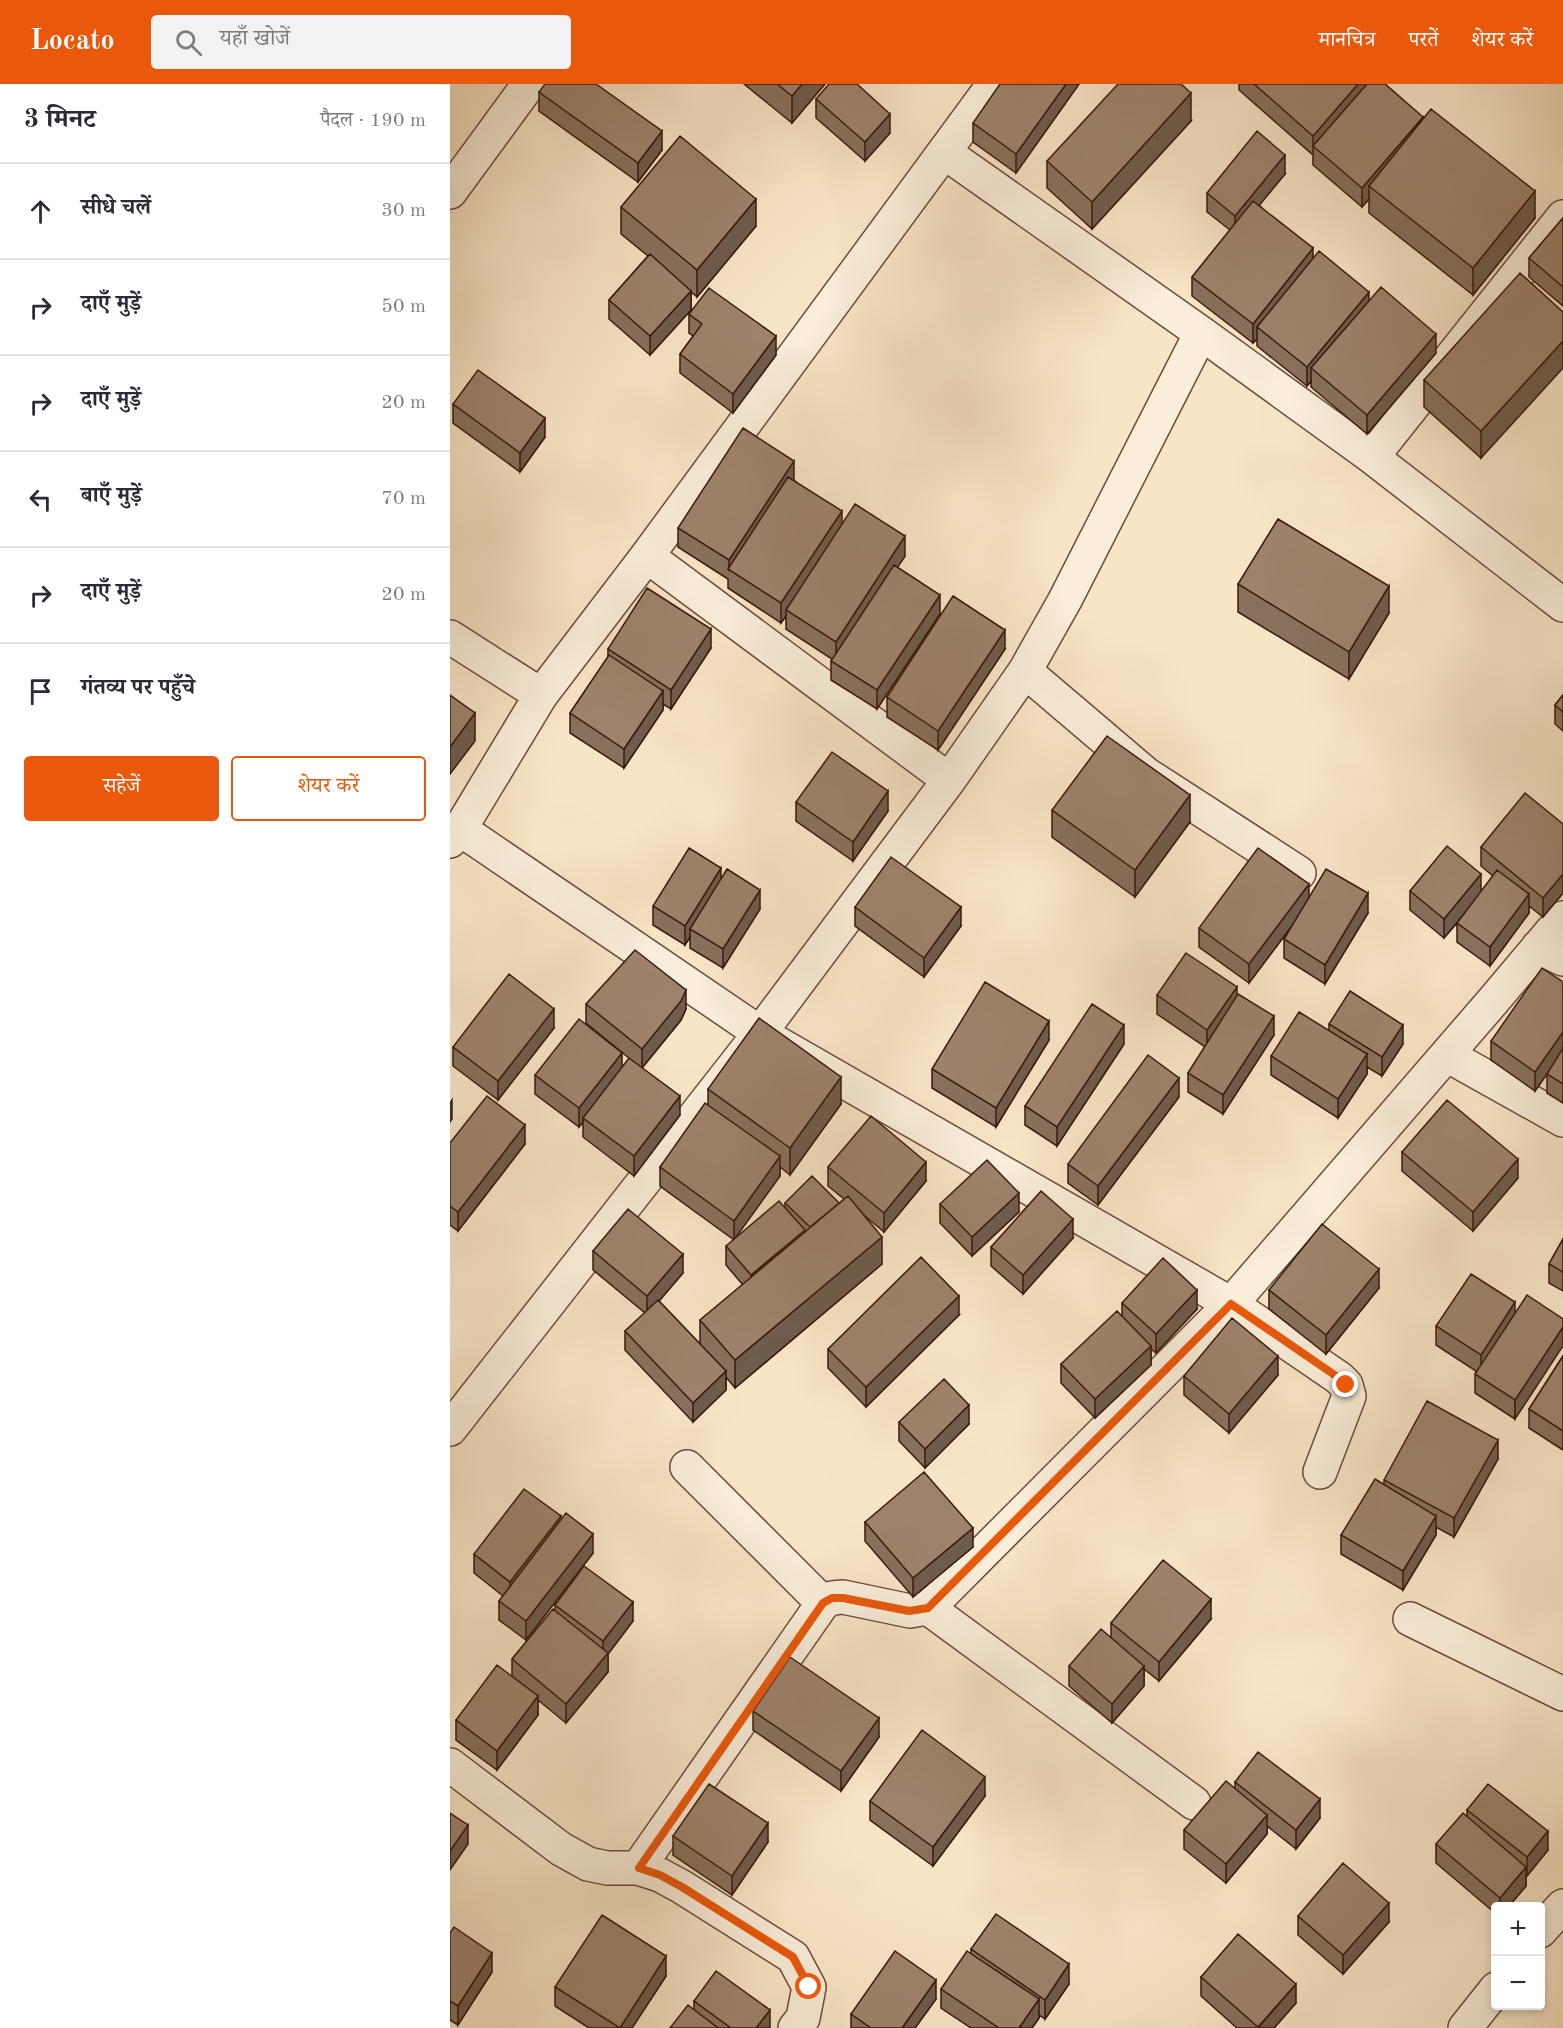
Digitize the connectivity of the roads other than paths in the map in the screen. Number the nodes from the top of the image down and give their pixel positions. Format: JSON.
{"nodes":[{"id":1,"x":529,"y":84,"type":"edge"},
{"id":2,"x":994,"y":84,"type":"edge"},
{"id":3,"x":944,"y":152,"type":"junction"},
{"id":4,"x":450,"y":192,"type":"edge"},
{"id":5,"x":1563,"y":217,"type":"edge"},
{"id":6,"x":1200,"y":333,"type":"junction"},
{"id":7,"x":1372,"y":457,"type":"junction"},
{"id":8,"x":647,"y":556,"type":"junction"},
{"id":9,"x":1563,"y":605,"type":"edge"},
{"id":10,"x":450,"y":637,"type":"edge"},
{"id":11,"x":1025,"y":671,"type":"junction"},
{"id":12,"x":541,"y":695,"type":"junction"},
{"id":13,"x":950,"y":780,"type":"junction"},
{"id":14,"x":455,"y":835,"type":"edge"},
{"id":15,"x":1299,"y":873,"type":"dead end"},
{"id":16,"x":1563,"y":918,"type":"edge"},
{"id":17,"x":1551,"y":953,"type":"edge"},
{"id":18,"x":759,"y":1034,"type":"junction"},
{"id":19,"x":1447,"y":1055,"type":"junction"},
{"id":20,"x":1563,"y":1120,"type":"edge"},
{"id":21,"x":1231,"y":1304,"type":"junction"},
{"id":22,"x":450,"y":1429,"type":"edge"},
{"id":23,"x":687,"y":1467,"type":"dead end"},
{"id":24,"x":1320,"y":1472,"type":"dead end"},
{"id":25,"x":823,"y":1603,"type":"junction"},
{"id":26,"x":928,"y":1608,"type":"junction"},
{"id":27,"x":1410,"y":1618,"type":"dead end"},
{"id":28,"x":1563,"y":1694,"type":"edge"},
{"id":29,"x":450,"y":1765,"type":"edge"},
{"id":30,"x":1194,"y":1803,"type":"dead end"},
{"id":31,"x":639,"y":1868,"type":"junction"},
{"id":32,"x":1491,"y":1995,"type":"edge"},
{"id":33,"x":795,"y":2028,"type":"edge"},
{"id":34,"x":1465,"y":2028,"type":"edge"}],
"edges":[{"from":1,"to":4,"type":"street"},
{"from":2,"to":3,"type":"street"},
{"from":3,"to":6,"type":"street"},
{"from":3,"to":8,"type":"street"},
{"from":5,"to":7,"type":"street"},
{"from":6,"to":7,"type":"street"},
{"from":6,"to":11,"type":"street"},
{"from":7,"to":9,"type":"street"},
{"from":8,"to":12,"type":"street"},
{"from":8,"to":13,"type":"street"},
{"from":10,"to":12,"type":"street"},
{"from":11,"to":13,"type":"street"},
{"from":11,"to":15,"type":"street"},
{"from":12,"to":14,"type":"street"},
{"from":13,"to":18,"type":"street"},
{"from":14,"to":18,"type":"street"},
{"from":16,"to":17,"type":"street"},
{"from":17,"to":19,"type":"street"},
{"from":18,"to":21,"type":"street"},
{"from":18,"to":22,"type":"street"},
{"from":19,"to":20,"type":"street"},
{"from":19,"to":21,"type":"street"},
{"from":21,"to":24,"type":"street"},
{"from":21,"to":26,"type":"street"},
{"from":23,"to":25,"type":"street"},
{"from":25,"to":26,"type":"street"},
{"from":25,"to":31,"type":"street"},
{"from":26,"to":30,"type":"street"},
{"from":27,"to":28,"type":"street"},
{"from":29,"to":31,"type":"street"},
{"from":31,"to":33,"type":"street"},
{"from":32,"to":34,"type":"street"}]}
